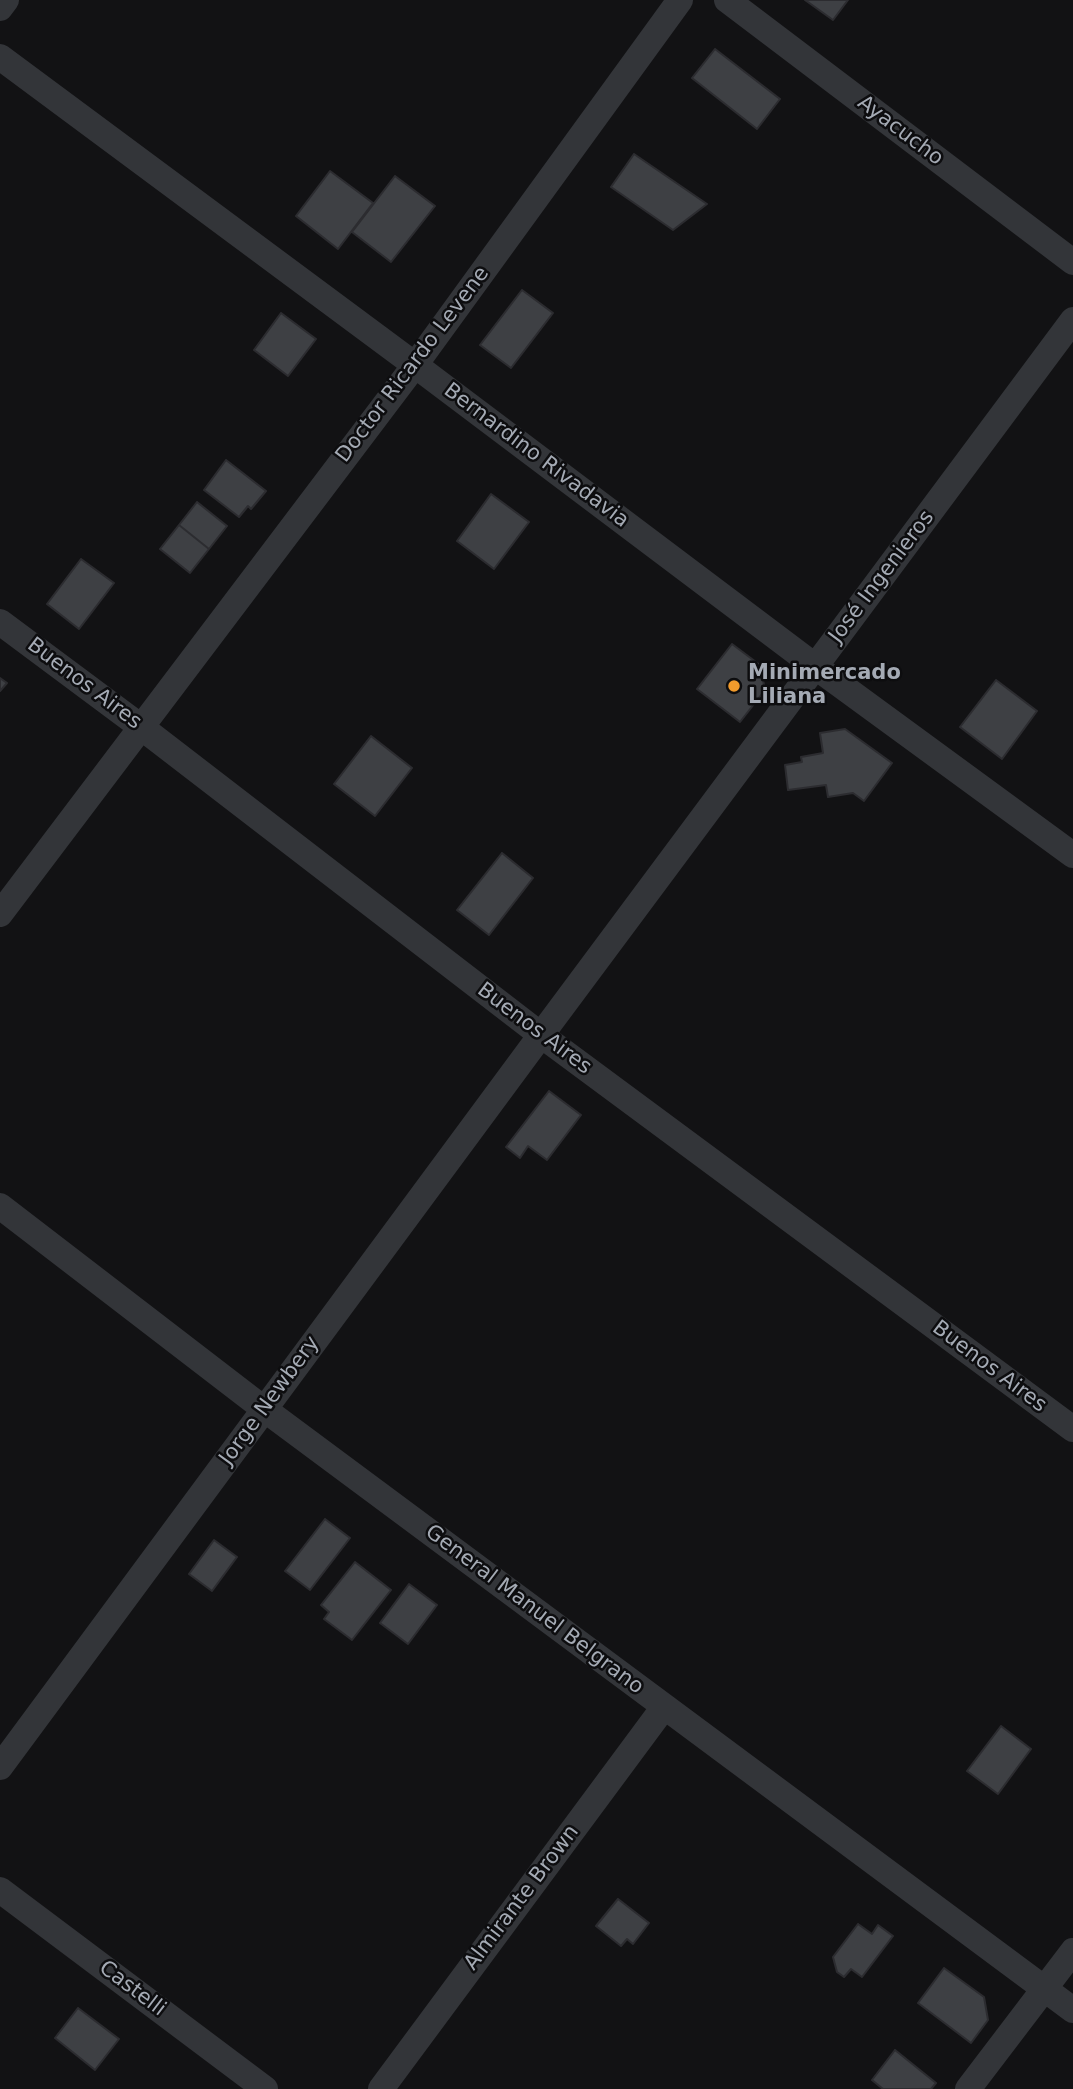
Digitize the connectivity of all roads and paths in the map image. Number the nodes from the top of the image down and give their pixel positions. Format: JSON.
{"nodes":[{"id":1,"x":6,"y":0,"type":"edge"},
{"id":2,"x":680,"y":0,"type":"edge"},
{"id":3,"x":727,"y":0,"type":"edge"},
{"id":4,"x":0,"y":8,"type":"edge"},
{"id":5,"x":0,"y":57,"type":"edge"},
{"id":6,"x":1073,"y":262,"type":"edge"},
{"id":7,"x":1073,"y":320,"type":"edge"},
{"id":8,"x":415,"y":365,"type":"junction"},
{"id":9,"x":0,"y":622,"type":"edge"},
{"id":10,"x":816,"y":667,"type":"junction"},
{"id":11,"x":141,"y":727,"type":"junction"},
{"id":12,"x":1073,"y":855,"type":"edge"},
{"id":13,"x":0,"y":914,"type":"edge"},
{"id":14,"x":541,"y":1035,"type":"junction"},
{"id":15,"x":0,"y":1206,"type":"edge"},
{"id":16,"x":264,"y":1409,"type":"junction"},
{"id":17,"x":1073,"y":1429,"type":"edge"},
{"id":18,"x":664,"y":1707,"type":"junction"},
{"id":19,"x":0,"y":1767,"type":"edge"},
{"id":20,"x":0,"y":1890,"type":"edge"},
{"id":21,"x":1073,"y":1951,"type":"edge"},
{"id":22,"x":1045,"y":1989,"type":"junction"},
{"id":23,"x":1073,"y":2010,"type":"edge"},
{"id":24,"x":264,"y":2089,"type":"edge"},
{"id":25,"x":381,"y":2089,"type":"edge"},
{"id":26,"x":968,"y":2089,"type":"edge"}],
"edges":[{"from":1,"to":4,"type":"street"},
{"from":2,"to":8,"type":"street","name":"Doctor Ricardo Levene"},
{"from":3,"to":6,"type":"street","name":"Ayacucho"},
{"from":5,"to":8,"type":"street","name":"Bernardino Rivadavia"},
{"from":7,"to":10,"type":"street","name":"José Ingenieros"},
{"from":8,"to":10,"type":"street","name":"Bernardino Rivadavia"},
{"from":8,"to":11,"type":"street","name":"Doctor Ricardo Levene"},
{"from":9,"to":11,"type":"street","name":"Buenos Aires"},
{"from":10,"to":12,"type":"street","name":"Bernardino Rivadavia"},
{"from":10,"to":14,"type":"street","name":"José Ingenieros"},
{"from":11,"to":13,"type":"street","name":"Doctor Ricardo Levene"},
{"from":11,"to":14,"type":"street","name":"Buenos Aires"},
{"from":14,"to":16,"type":"street","name":"Jorge Newbery"},
{"from":14,"to":17,"type":"street","name":"Buenos Aires"},
{"from":15,"to":16,"type":"street","name":"General Manuel Belgrano"},
{"from":16,"to":18,"type":"street","name":"General Manuel Belgrano"},
{"from":16,"to":19,"type":"street","name":"Jorge Newbery"},
{"from":18,"to":22,"type":"street","name":"General Manuel Belgrano"},
{"from":18,"to":25,"type":"street","name":"Almirante Brown"},
{"from":20,"to":24,"type":"street","name":"Castelli"},
{"from":21,"to":22,"type":"street"},
{"from":22,"to":23,"type":"street","name":"General Manuel Belgrano"},
{"from":22,"to":26,"type":"street"}]}
